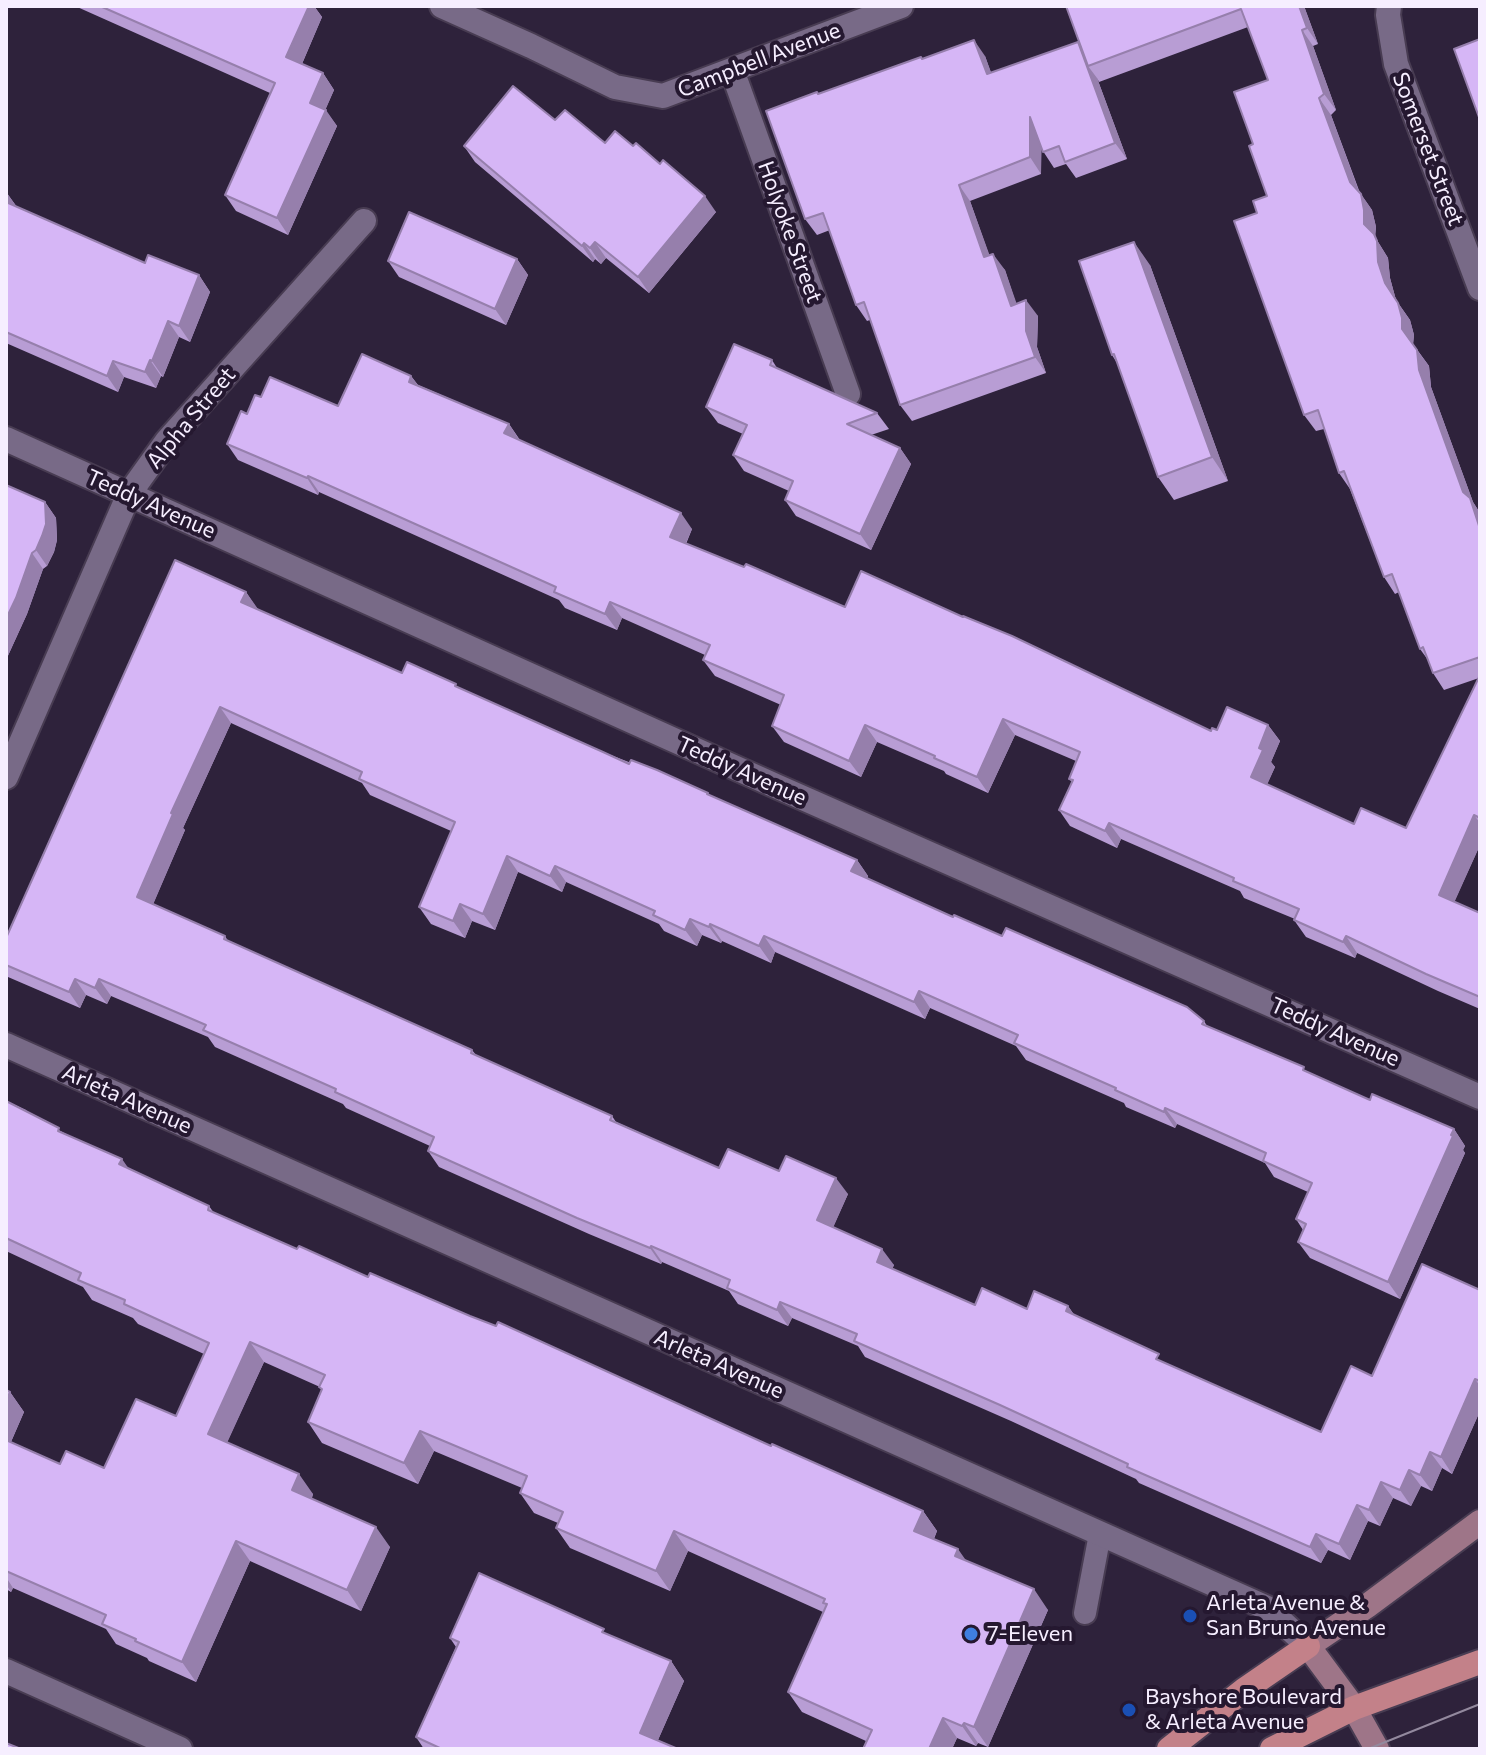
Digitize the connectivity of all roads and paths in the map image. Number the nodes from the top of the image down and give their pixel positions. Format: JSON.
{"nodes":[{"id":1,"x":442,"y":6,"type":"edge"},
{"id":2,"x":901,"y":6,"type":"edge"},
{"id":3,"x":1389,"y":6,"type":"edge"},
{"id":4,"x":732,"y":70,"type":"junction"},
{"id":5,"x":364,"y":221,"type":"dead end"},
{"id":6,"x":1480,"y":288,"type":"edge"},
{"id":7,"x":848,"y":394,"type":"dead end"},
{"id":8,"x":6,"y":439,"type":"edge"},
{"id":9,"x":129,"y":494,"type":"junction"},
{"id":10,"x":6,"y":777,"type":"edge"},
{"id":11,"x":6,"y":1045,"type":"edge"},
{"id":12,"x":1480,"y":1097,"type":"edge"},
{"id":13,"x":1480,"y":1522,"type":"edge"},
{"id":14,"x":1100,"y":1534,"type":"junction"},
{"id":15,"x":1085,"y":1613,"type":"dead end"},
{"id":16,"x":1308,"y":1646,"type":"junction"},
{"id":17,"x":1480,"y":1662,"type":"edge"},
{"id":18,"x":6,"y":1671,"type":"edge"},
{"id":19,"x":1354,"y":1708,"type":"junction"},
{"id":20,"x":180,"y":1749,"type":"edge"},
{"id":21,"x":1169,"y":1749,"type":"edge"},
{"id":22,"x":1272,"y":1749,"type":"edge"},
{"id":23,"x":1377,"y":1749,"type":"edge"}],
"edges":[{"from":1,"to":4,"type":"street","name":"Campbell Avenue"},
{"from":2,"to":4,"type":"street","name":"Campbell Avenue"},
{"from":3,"to":6,"type":"street","name":"Somerset Street"},
{"from":4,"to":7,"type":"street","name":"Holyoke Street"},
{"from":5,"to":9,"type":"street","name":"Alpha Street"},
{"from":8,"to":9,"type":"street","name":"Teddy Avenue"},
{"from":9,"to":10,"type":"street","name":"Alpha Street"},
{"from":9,"to":12,"type":"street","name":"Teddy Avenue"},
{"from":11,"to":14,"type":"street","name":"Arleta Avenue"},
{"from":13,"to":16,"type":"main road"},
{"from":14,"to":15,"type":"lane"},
{"from":14,"to":16,"type":"street","name":"Arleta Avenue"},
{"from":16,"to":19,"type":"main road","name":"Arleta Avenue"},
{"from":16,"to":21,"type":"main road"},
{"from":17,"to":19,"type":"main road"},
{"from":18,"to":20,"type":"street"},
{"from":19,"to":22,"type":"main road"},
{"from":19,"to":23,"type":"main road","name":"Arleta Avenue"}]}
